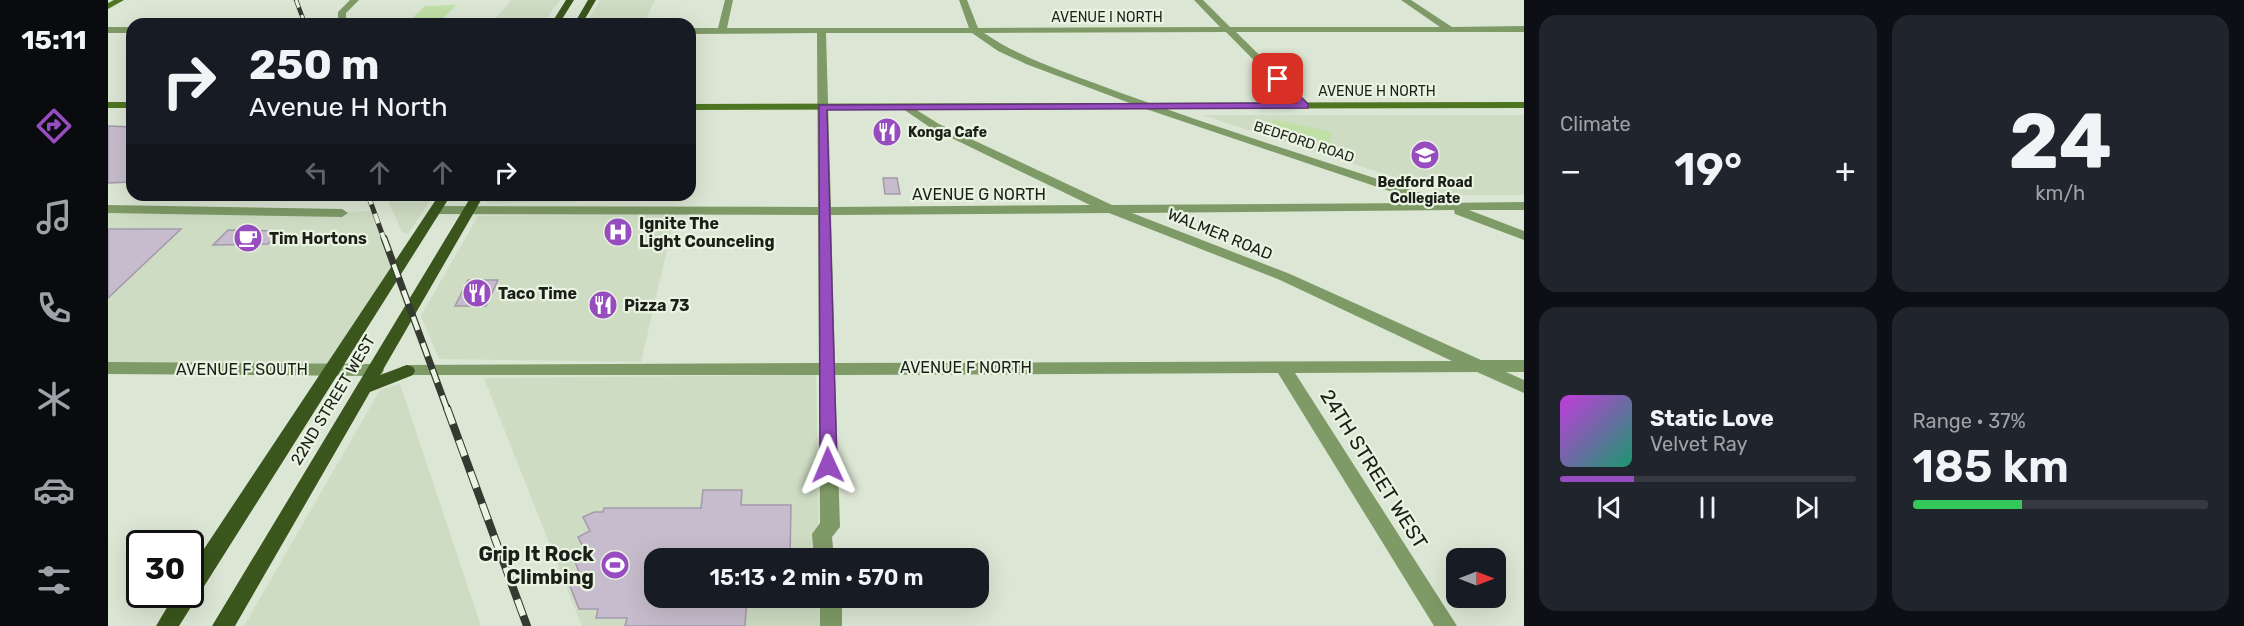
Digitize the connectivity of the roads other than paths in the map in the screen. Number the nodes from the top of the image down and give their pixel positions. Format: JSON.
{"nodes":[{"id":1,"x":120,"y":0,"type":"edge"},
{"id":2,"x":355,"y":0,"type":"edge"},
{"id":3,"x":570,"y":0,"type":"edge"},
{"id":4,"x":592,"y":0,"type":"edge"},
{"id":5,"x":729,"y":0,"type":"edge"},
{"id":6,"x":963,"y":0,"type":"edge"},
{"id":7,"x":1198,"y":0,"type":"edge"},
{"id":8,"x":1405,"y":0,"type":"edge"},
{"id":9,"x":108,"y":6,"type":"edge"},
{"id":10,"x":342,"y":18,"type":"edge"},
{"id":11,"x":559,"y":18,"type":"edge"},
{"id":12,"x":582,"y":18,"type":"edge"},
{"id":13,"x":1450,"y":29,"type":"junction"},
{"id":14,"x":1524,"y":29,"type":"edge"},
{"id":15,"x":108,"y":30,"type":"edge"},
{"id":16,"x":126,"y":30,"type":"edge"},
{"id":17,"x":696,"y":31,"type":"edge"},
{"id":18,"x":722,"y":31,"type":"junction"},
{"id":19,"x":821,"y":31,"type":"junction"},
{"id":20,"x":975,"y":31,"type":"junction"},
{"id":21,"x":1230,"y":31,"type":"junction"},
{"id":22,"x":108,"y":105,"type":"edge"},
{"id":23,"x":126,"y":105,"type":"edge"},
{"id":24,"x":1524,"y":105,"type":"edge"},
{"id":25,"x":1147,"y":106,"type":"junction"},
{"id":26,"x":1305,"y":106,"type":"junction"},
{"id":27,"x":696,"y":107,"type":"edge"},
{"id":28,"x":822,"y":107,"type":"junction"},
{"id":29,"x":907,"y":107,"type":"junction"},
{"id":30,"x":441,"y":201,"type":"edge"},
{"id":31,"x":474,"y":201,"type":"edge"},
{"id":32,"x":1524,"y":206,"type":"edge"},
{"id":33,"x":1449,"y":207,"type":"junction"},
{"id":34,"x":108,"y":209,"type":"edge"},
{"id":35,"x":1109,"y":209,"type":"junction"},
{"id":36,"x":435,"y":210,"type":"junction"},
{"id":37,"x":469,"y":210,"type":"junction"},
{"id":38,"x":824,"y":210,"type":"junction"},
{"id":39,"x":342,"y":213,"type":"dead end"},
{"id":40,"x":1524,"y":236,"type":"edge"},
{"id":41,"x":388,"y":349,"type":"junction"},
{"id":42,"x":1478,"y":365,"type":"junction"},
{"id":43,"x":1282,"y":366,"type":"junction"},
{"id":44,"x":1524,"y":366,"type":"edge"},
{"id":45,"x":108,"y":368,"type":"edge"},
{"id":46,"x":826,"y":368,"type":"junction"},
{"id":47,"x":331,"y":370,"type":"junction"},
{"id":48,"x":407,"y":371,"type":"junction"},
{"id":49,"x":371,"y":378,"type":"junction"},
{"id":50,"x":1524,"y":387,"type":"edge"},
{"id":51,"x":823,"y":548,"type":"edge"},
{"id":52,"x":204,"y":567,"type":"edge"},
{"id":53,"x":179,"y":608,"type":"edge"},
{"id":54,"x":831,"y":608,"type":"edge"},
{"id":55,"x":167,"y":626,"type":"edge"},
{"id":56,"x":223,"y":626,"type":"edge"},
{"id":57,"x":831,"y":626,"type":"edge"},
{"id":58,"x":1446,"y":626,"type":"edge"}],
"edges":[{"from":1,"to":9,"type":"street"},
{"from":2,"to":10,"type":"street"},
{"from":3,"to":11,"type":"main road"},
{"from":4,"to":12,"type":"main road"},
{"from":5,"to":18,"type":"street"},
{"from":6,"to":20,"type":"street"},
{"from":7,"to":21,"type":"street"},
{"from":8,"to":13,"type":"street"},
{"from":13,"to":14,"type":"street","name":"AVENUE I NORTH"},
{"from":13,"to":21,"type":"street","name":"AVENUE I NORTH"},
{"from":15,"to":16,"type":"street"},
{"from":17,"to":18,"type":"street","name":"AVENUE I NORTH"},
{"from":18,"to":19,"type":"street","name":"AVENUE I NORTH"},
{"from":19,"to":20,"type":"street","name":"AVENUE I NORTH"},
{"from":19,"to":28,"type":"street"},
{"from":20,"to":21,"type":"street","name":"AVENUE I NORTH"},
{"from":20,"to":25,"type":"street","name":"BEDFORD ROAD"},
{"from":21,"to":26,"type":"street"},
{"from":22,"to":23,"type":"street"},
{"from":24,"to":26,"type":"street","name":"AVENUE H NORTH"},
{"from":25,"to":26,"type":"street","name":"AVENUE H NORTH"},
{"from":25,"to":29,"type":"street","name":"AVENUE H NORTH"},
{"from":25,"to":33,"type":"street","name":"BEDFORD ROAD"},
{"from":27,"to":28,"type":"street","name":"AVENUE H NORTH"},
{"from":28,"to":29,"type":"street","name":"AVENUE H NORTH"},
{"from":28,"to":38,"type":"street"},
{"from":29,"to":35,"type":"street","name":"WALMER ROAD"},
{"from":30,"to":36,"type":"main road","name":"22ND STREET WEST"},
{"from":31,"to":37,"type":"main road","name":"22ND STREET WEST"},
{"from":32,"to":33,"type":"street","name":"AVENUE G NORTH"},
{"from":33,"to":35,"type":"street","name":"AVENUE G NORTH"},
{"from":33,"to":40,"type":"street","name":"BEDFORD ROAD"},
{"from":34,"to":39,"type":"street"},
{"from":35,"to":38,"type":"street","name":"AVENUE G NORTH"},
{"from":35,"to":42,"type":"street","name":"WALMER ROAD"},
{"from":36,"to":37,"type":"street","name":"AVENUE G NORTH"},
{"from":36,"to":47,"type":"main road","name":"22ND STREET WEST"},
{"from":37,"to":38,"type":"street","name":"AVENUE G NORTH"},
{"from":37,"to":41,"type":"main road","name":"22ND STREET WEST"},
{"from":38,"to":46,"type":"street"},
{"from":41,"to":48,"type":"main road"},
{"from":41,"to":49,"type":"main road","name":"22ND STREET WEST"},
{"from":42,"to":43,"type":"street","name":"AVENUE F NORTH"},
{"from":42,"to":44,"type":"street","name":"AVENUE F NORTH"},
{"from":42,"to":50,"type":"street","name":"WALMER ROAD"},
{"from":43,"to":46,"type":"street","name":"AVENUE F NORTH"},
{"from":43,"to":58,"type":"street","name":"24TH STREET WEST"},
{"from":45,"to":47,"type":"street","name":"AVENUE F SOUTH"},
{"from":46,"to":48,"type":"street","name":"AVENUE F NORTH"},
{"from":46,"to":51,"type":"street"},
{"from":47,"to":49,"type":"street","name":"AVENUE F SOUTH"},
{"from":47,"to":52,"type":"main road","name":"22ND STREET WEST"},
{"from":48,"to":49,"type":"main road"},
{"from":49,"to":56,"type":"main road","name":"22ND STREET WEST"},
{"from":53,"to":55,"type":"main road"},
{"from":54,"to":57,"type":"street"}]}
